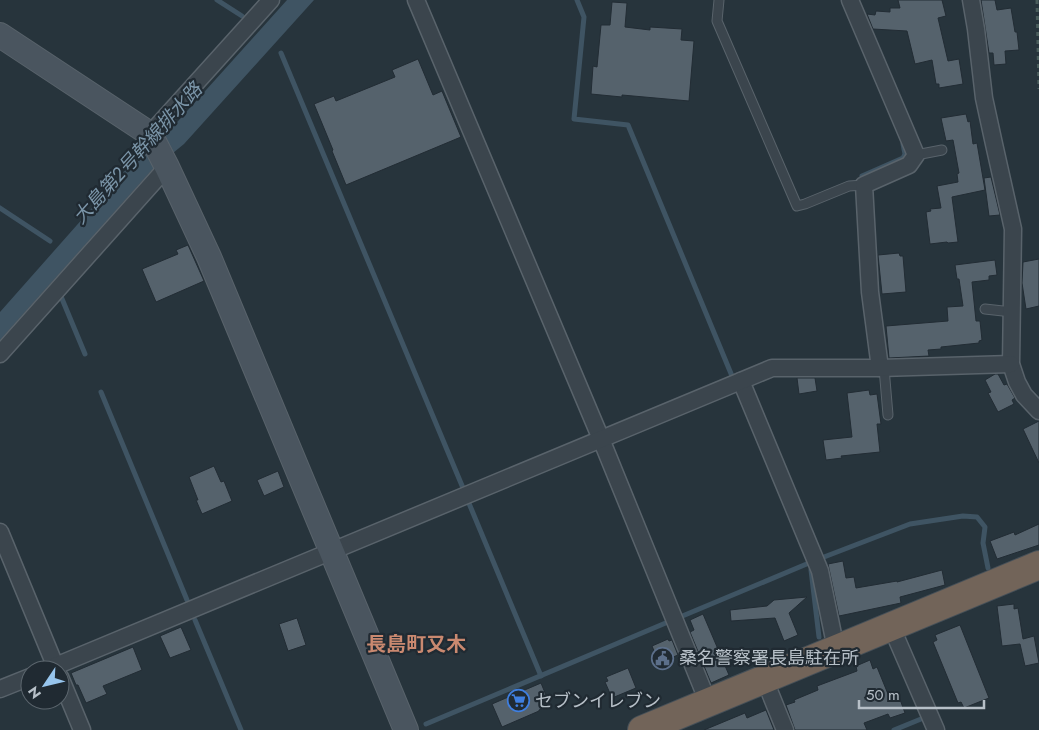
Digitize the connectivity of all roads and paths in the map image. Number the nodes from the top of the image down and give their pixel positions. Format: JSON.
{"nodes":[{"id":1,"x":271,"y":0,"type":"edge"},
{"id":2,"x":416,"y":0,"type":"edge"},
{"id":3,"x":719,"y":0,"type":"edge"},
{"id":4,"x":850,"y":0,"type":"edge"},
{"id":5,"x":970,"y":0,"type":"edge"},
{"id":6,"x":1036,"y":0,"type":"edge"},
{"id":7,"x":0,"y":35,"type":"edge"},
{"id":8,"x":1039,"y":89,"type":"edge"},
{"id":9,"x":151,"y":136,"type":"junction"},
{"id":10,"x":942,"y":150,"type":"dead end"},
{"id":11,"x":916,"y":155,"type":"junction"},
{"id":12,"x":167,"y":167,"type":"junction"},
{"id":13,"x":864,"y":185,"type":"junction"},
{"id":14,"x":984,"y":309,"type":"dead end"},
{"id":15,"x":1012,"y":312,"type":"junction"},
{"id":16,"x":0,"y":354,"type":"edge"},
{"id":17,"x":1012,"y":364,"type":"junction"},
{"id":18,"x":882,"y":368,"type":"junction"},
{"id":19,"x":741,"y":382,"type":"junction"},
{"id":20,"x":1039,"y":411,"type":"edge"},
{"id":21,"x":888,"y":415,"type":"dead end"},
{"id":22,"x":601,"y":439,"type":"junction"},
{"id":23,"x":0,"y":532,"type":"edge"},
{"id":24,"x":332,"y":551,"type":"junction"},
{"id":25,"x":1039,"y":564,"type":"edge"},
{"id":26,"x":891,"y":626,"type":"junction"},
{"id":27,"x":836,"y":649,"type":"junction"},
{"id":28,"x":51,"y":660,"type":"edge"},
{"id":29,"x":70,"y":665,"type":"edge"},
{"id":30,"x":764,"y":678,"type":"junction"},
{"id":31,"x":20,"y":681,"type":"edge"},
{"id":32,"x":0,"y":689,"type":"edge"},
{"id":33,"x":708,"y":702,"type":"junction"},
{"id":34,"x":70,"y":704,"type":"edge"},
{"id":35,"x":82,"y":730,"type":"edge"},
{"id":36,"x":406,"y":730,"type":"edge"},
{"id":37,"x":642,"y":730,"type":"edge"},
{"id":38,"x":785,"y":730,"type":"edge"},
{"id":39,"x":936,"y":730,"type":"edge"}],
"edges":[{"from":1,"to":9,"type":"street"},
{"from":2,"to":22,"type":"street"},
{"from":3,"to":13,"type":"lane"},
{"from":4,"to":11,"type":"street"},
{"from":5,"to":15,"type":"street"},
{"from":6,"to":8,"type":"path"},
{"from":7,"to":9,"type":"street"},
{"from":9,"to":12,"type":"street"},
{"from":10,"to":11,"type":"lane"},
{"from":11,"to":13,"type":"street"},
{"from":12,"to":16,"type":"street"},
{"from":12,"to":24,"type":"street"},
{"from":13,"to":18,"type":"street"},
{"from":14,"to":15,"type":"lane"},
{"from":15,"to":17,"type":"street"},
{"from":17,"to":18,"type":"street"},
{"from":17,"to":20,"type":"street"},
{"from":18,"to":19,"type":"street"},
{"from":18,"to":21,"type":"lane"},
{"from":19,"to":22,"type":"street"},
{"from":19,"to":27,"type":"street"},
{"from":22,"to":24,"type":"street"},
{"from":22,"to":33,"type":"street"},
{"from":23,"to":28,"type":"street"},
{"from":24,"to":29,"type":"street"},
{"from":24,"to":36,"type":"street"},
{"from":25,"to":26,"type":"highway"},
{"from":26,"to":27,"type":"highway"},
{"from":26,"to":39,"type":"street"},
{"from":27,"to":30,"type":"highway"},
{"from":30,"to":33,"type":"highway"},
{"from":30,"to":38,"type":"street"},
{"from":31,"to":32,"type":"street"},
{"from":33,"to":37,"type":"highway"},
{"from":34,"to":35,"type":"street"}]}
